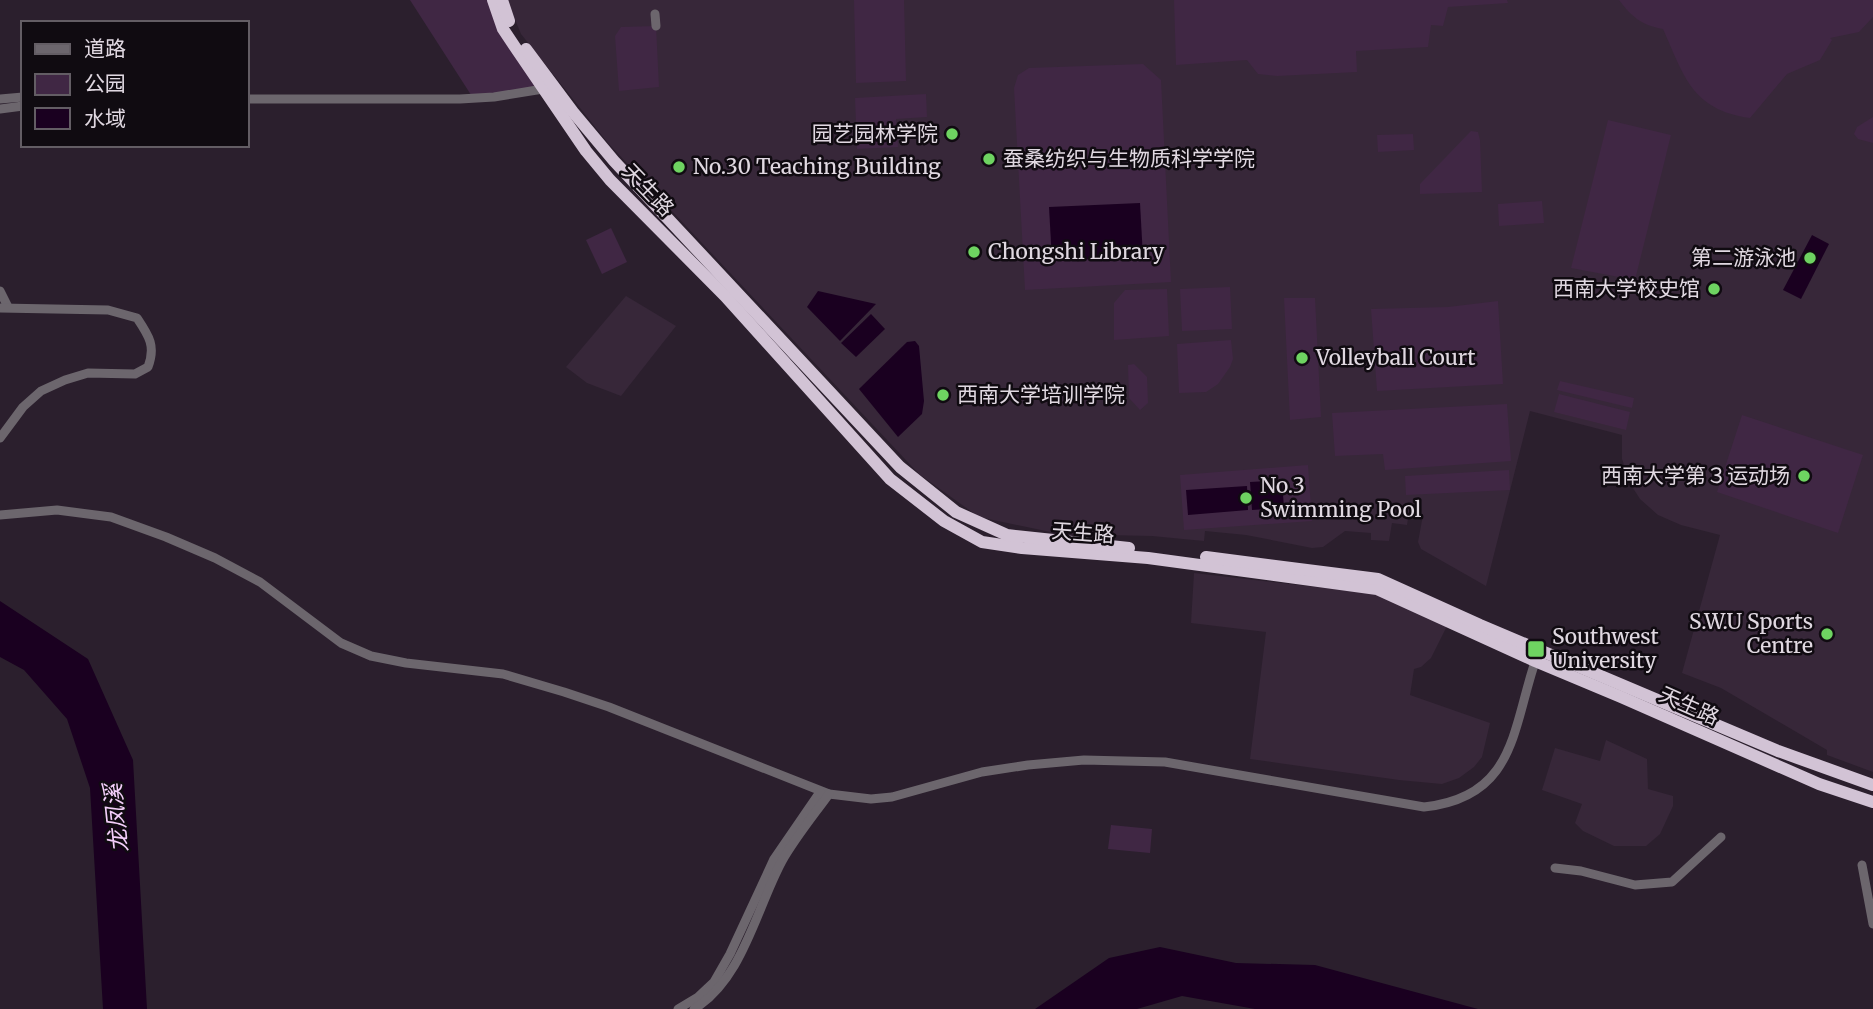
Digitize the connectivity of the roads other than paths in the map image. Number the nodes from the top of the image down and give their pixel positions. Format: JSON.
{"nodes":[{"id":1,"x":493,"y":0,"type":"edge"},
{"id":2,"x":502,"y":0,"type":"edge"},
{"id":3,"x":655,"y":14,"type":"dead end"},
{"id":4,"x":656,"y":26,"type":"dead end"},
{"id":5,"x":543,"y":89,"type":"junction"},
{"id":6,"x":21,"y":97,"type":"edge"},
{"id":7,"x":0,"y":99,"type":"edge"},
{"id":8,"x":248,"y":99,"type":"edge"},
{"id":9,"x":21,"y":106,"type":"edge"},
{"id":10,"x":0,"y":109,"type":"edge"},
{"id":11,"x":0,"y":291,"type":"edge"},
{"id":12,"x":4,"y":308,"type":"edge"},
{"id":13,"x":0,"y":438,"type":"edge"},
{"id":14,"x":0,"y":514,"type":"edge"},
{"id":15,"x":1537,"y":656,"type":"junction"},
{"id":16,"x":1873,"y":785,"type":"edge"},
{"id":17,"x":824,"y":793,"type":"junction"},
{"id":18,"x":1873,"y":802,"type":"edge"},
{"id":19,"x":1721,"y":837,"type":"dead end"},
{"id":20,"x":1862,"y":865,"type":"dead end"},
{"id":21,"x":1555,"y":868,"type":"dead end"},
{"id":22,"x":1873,"y":924,"type":"edge"},
{"id":23,"x":678,"y":1009,"type":"edge"},
{"id":24,"x":694,"y":1009,"type":"edge"}],
"edges":[{"from":1,"to":5,"type":"highway","name":"天生路"},
{"from":2,"to":15,"type":"highway","name":"天生路"},
{"from":3,"to":4,"type":"street"},
{"from":5,"to":8,"type":"street"},
{"from":5,"to":15,"type":"highway","name":"天生路"},
{"from":6,"to":7,"type":"street"},
{"from":9,"to":10,"type":"street"},
{"from":11,"to":12,"type":"street"},
{"from":12,"to":13,"type":"street"},
{"from":14,"to":17,"type":"street"},
{"from":15,"to":16,"type":"highway","name":"天生路"},
{"from":15,"to":17,"type":"street"},
{"from":15,"to":18,"type":"highway","name":"天生路"},
{"from":17,"to":23,"type":"street"},
{"from":17,"to":24,"type":"street"},
{"from":19,"to":21,"type":"street"},
{"from":20,"to":22,"type":"street"}]}
